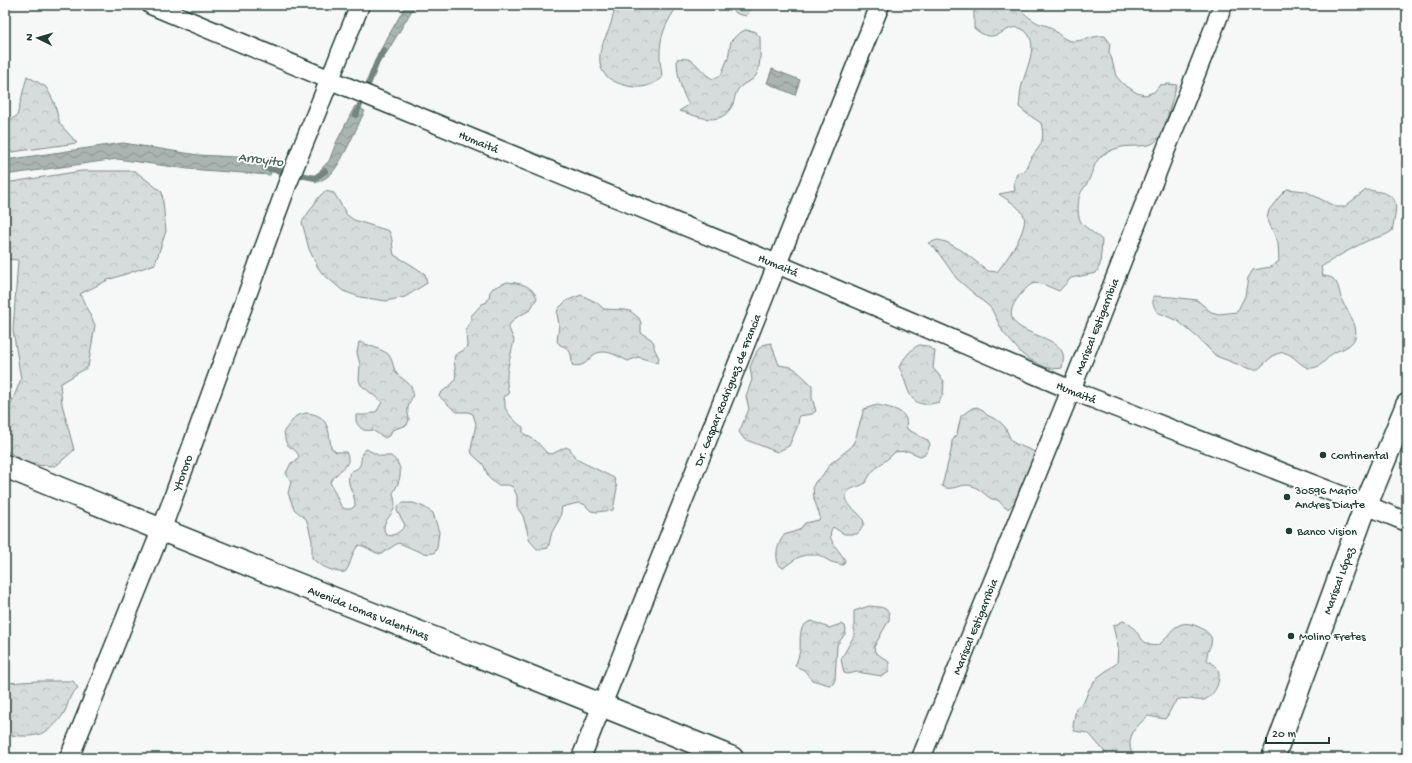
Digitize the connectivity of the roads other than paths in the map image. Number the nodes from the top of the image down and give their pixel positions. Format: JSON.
{"nodes":[{"id":1,"x":151,"y":5,"type":"edge"},
{"id":2,"x":360,"y":5,"type":"edge"},
{"id":3,"x":1223,"y":5,"type":"edge"},
{"id":4,"x":877,"y":13,"type":"edge"},
{"id":5,"x":330,"y":80,"type":"junction"},
{"id":6,"x":776,"y":264,"type":"junction"},
{"id":7,"x":1071,"y":390,"type":"junction"},
{"id":8,"x":1407,"y":405,"type":"edge"},
{"id":9,"x":5,"y":466,"type":"edge"},
{"id":10,"x":1366,"y":505,"type":"junction"},
{"id":11,"x":1407,"y":522,"type":"edge"},
{"id":12,"x":161,"y":531,"type":"junction"},
{"id":13,"x":603,"y":705,"type":"junction"},
{"id":14,"x":69,"y":758,"type":"edge"},
{"id":15,"x":581,"y":758,"type":"edge"},
{"id":16,"x":732,"y":758,"type":"edge"},
{"id":17,"x":921,"y":758,"type":"edge"},
{"id":18,"x":1273,"y":758,"type":"edge"}],
"edges":[{"from":1,"to":5,"type":"street","name":"Humaitá"},
{"from":2,"to":5,"type":"street","name":"Ytororo"},
{"from":3,"to":7,"type":"street","name":"Mariscal Estigarribia"},
{"from":4,"to":6,"type":"street","name":"Dr. Gaspar Rodriguez de Francia"},
{"from":5,"to":6,"type":"street","name":"Humaitá"},
{"from":5,"to":12,"type":"street","name":"Ytororo"},
{"from":6,"to":7,"type":"street","name":"Humaitá"},
{"from":6,"to":13,"type":"street","name":"Dr. Gaspar Rodriguez de Francia"},
{"from":7,"to":10,"type":"street","name":"Humaitá"},
{"from":7,"to":17,"type":"street","name":"Mariscal Estigarribia"},
{"from":8,"to":10,"type":"street","name":"Mariscal López"},
{"from":9,"to":12,"type":"street","name":"Avenida Lomas Valentinas"},
{"from":10,"to":11,"type":"street","name":"Humaitá"},
{"from":10,"to":18,"type":"street","name":"Mariscal López"},
{"from":12,"to":13,"type":"street","name":"Avenida Lomas Valentinas"},
{"from":12,"to":14,"type":"street","name":"Ytororo"},
{"from":13,"to":15,"type":"street","name":"Dr. Gaspar Rodriguez de Francia"},
{"from":13,"to":16,"type":"street","name":"Avenida Lomas Valentinas"}]}
